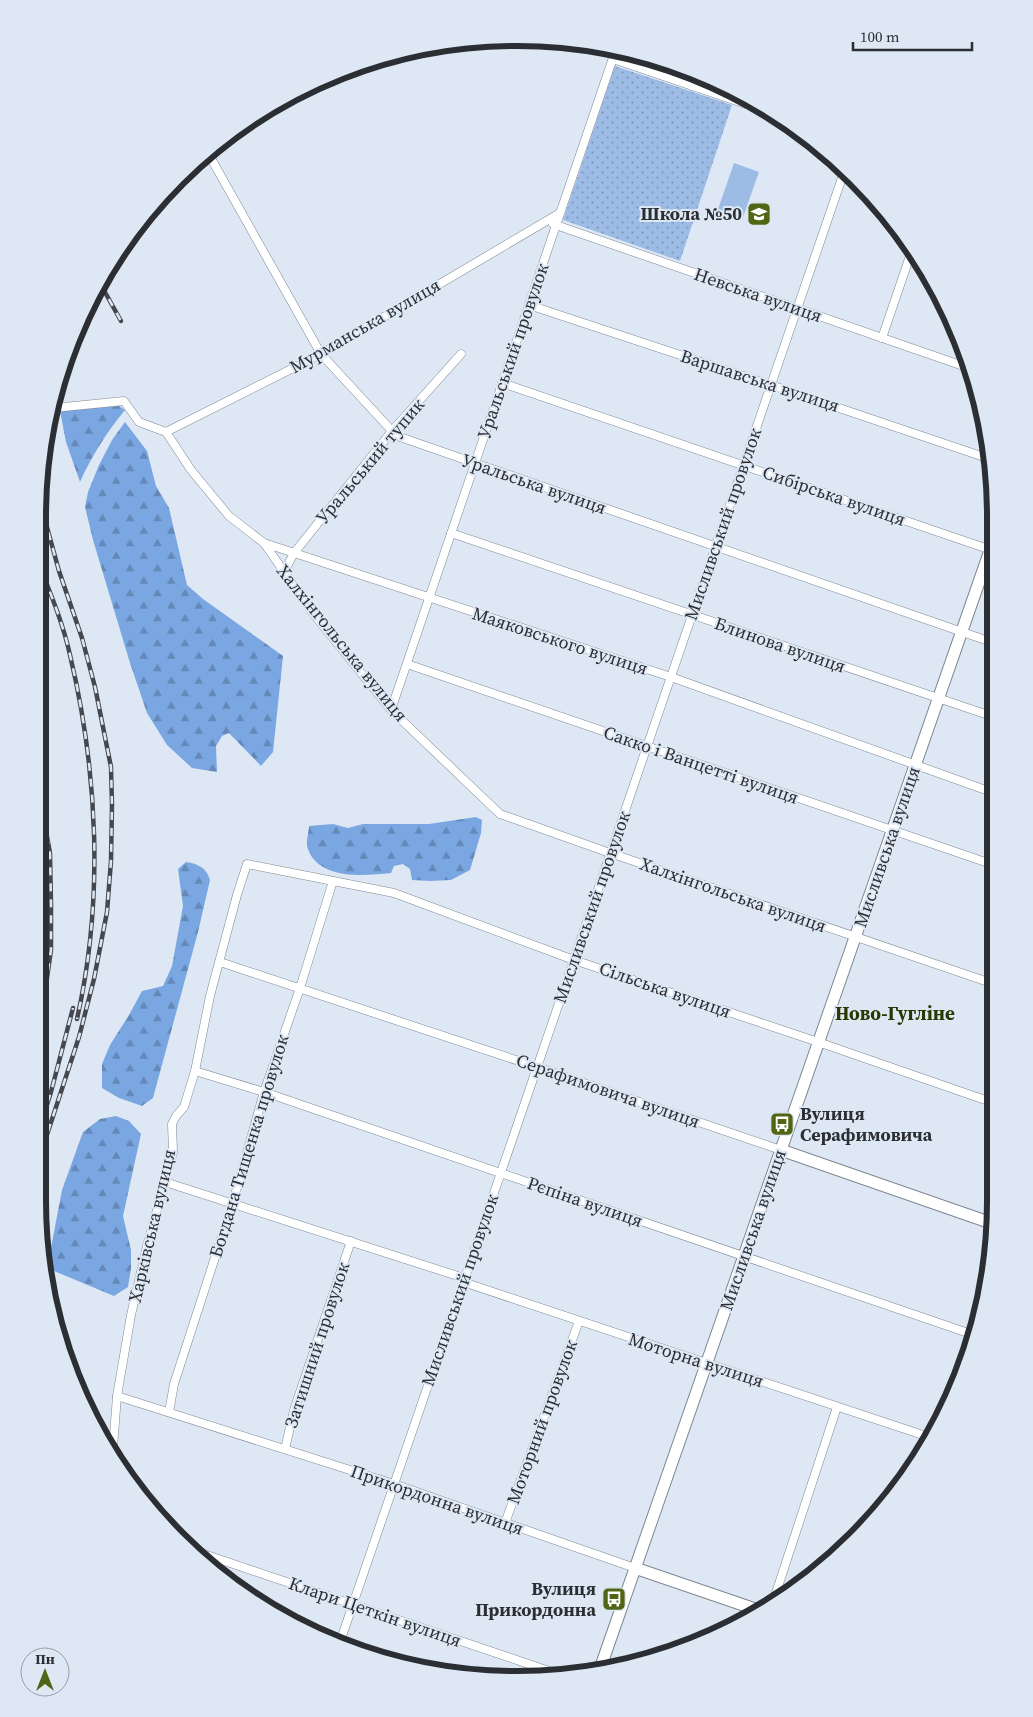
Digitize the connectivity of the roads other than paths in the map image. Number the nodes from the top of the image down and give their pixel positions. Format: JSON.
{"nodes":[{"id":1,"x":613,"y":59,"type":"joint"},
{"id":2,"x":694,"y":81,"type":"edge"},
{"id":3,"x":692,"y":86,"type":"junction"},
{"id":4,"x":735,"y":101,"type":"edge"},
{"id":5,"x":211,"y":159,"type":"edge"},
{"id":6,"x":842,"y":177,"type":"edge"},
{"id":7,"x":560,"y":213,"type":"junction"},
{"id":8,"x":546,"y":222,"type":"junction"},
{"id":9,"x":556,"y":225,"type":"junction"},
{"id":10,"x":909,"y":258,"type":"edge"},
{"id":11,"x":529,"y":305,"type":"junction"},
{"id":12,"x":797,"y":308,"type":"junction"},
{"id":13,"x":882,"y":338,"type":"junction"},
{"id":14,"x":321,"y":354,"type":"junction"},
{"id":15,"x":461,"y":354,"type":"dead end"},
{"id":16,"x":961,"y":363,"type":"edge"},
{"id":17,"x":502,"y":383,"type":"junction"},
{"id":18,"x":771,"y":385,"type":"junction"},
{"id":19,"x":59,"y":407,"type":"edge"},
{"id":20,"x":392,"y":431,"type":"junction"},
{"id":21,"x":166,"y":432,"type":"junction"},
{"id":22,"x":983,"y":458,"type":"edge"},
{"id":23,"x":475,"y":464,"type":"junction"},
{"id":24,"x":743,"y":466,"type":"junction"},
{"id":25,"x":452,"y":533,"type":"junction"},
{"id":26,"x":264,"y":544,"type":"junction"},
{"id":27,"x":987,"y":544,"type":"edge"},
{"id":28,"x":715,"y":546,"type":"junction"},
{"id":29,"x":294,"y":553,"type":"junction"},
{"id":30,"x":987,"y":563,"type":"edge"},
{"id":31,"x":284,"y":572,"type":"junction"},
{"id":32,"x":430,"y":598,"type":"junction"},
{"id":33,"x":692,"y":615,"type":"junction"},
{"id":34,"x":962,"y":632,"type":"junction"},
{"id":35,"x":987,"y":641,"type":"edge"},
{"id":36,"x":407,"y":664,"type":"junction"},
{"id":37,"x":671,"y":677,"type":"junction"},
{"id":38,"x":939,"y":698,"type":"junction"},
{"id":39,"x":391,"y":710,"type":"junction"},
{"id":40,"x":987,"y":715,"type":"edge"},
{"id":41,"x":647,"y":746,"type":"junction"},
{"id":42,"x":915,"y":766,"type":"junction"},
{"id":43,"x":987,"y":791,"type":"edge"},
{"id":44,"x":892,"y":830,"type":"junction"},
{"id":45,"x":610,"y":853,"type":"junction"},
{"id":46,"x":987,"y":863,"type":"edge"},
{"id":47,"x":247,"y":864,"type":"joint"},
{"id":48,"x":333,"y":881,"type":"junction"},
{"id":49,"x":855,"y":937,"type":"junction"},
{"id":50,"x":574,"y":960,"type":"junction"},
{"id":51,"x":220,"y":962,"type":"junction"},
{"id":52,"x":987,"y":982,"type":"edge"},
{"id":53,"x":300,"y":988,"type":"junction"},
{"id":54,"x":818,"y":1042,"type":"junction"},
{"id":55,"x":537,"y":1067,"type":"junction"},
{"id":56,"x":195,"y":1071,"type":"junction"},
{"id":57,"x":264,"y":1092,"type":"junction"},
{"id":58,"x":987,"y":1101,"type":"edge"},
{"id":59,"x":781,"y":1150,"type":"junction"},
{"id":60,"x":500,"y":1174,"type":"junction"},
{"id":61,"x":165,"y":1182,"type":"junction"},
{"id":62,"x":233,"y":1202,"type":"junction"},
{"id":63,"x":986,"y":1221,"type":"edge"},
{"id":64,"x":351,"y":1241,"type":"junction"},
{"id":65,"x":744,"y":1256,"type":"junction"},
{"id":66,"x":464,"y":1280,"type":"junction"},
{"id":67,"x":578,"y":1321,"type":"junction"},
{"id":68,"x":968,"y":1333,"type":"edge"},
{"id":69,"x":706,"y":1364,"type":"junction"},
{"id":70,"x":117,"y":1396,"type":"junction"},
{"id":71,"x":837,"y":1407,"type":"junction"},
{"id":72,"x":169,"y":1412,"type":"junction"},
{"id":73,"x":924,"y":1435,"type":"edge"},
{"id":74,"x":113,"y":1443,"type":"edge"},
{"id":75,"x":285,"y":1449,"type":"junction"},
{"id":76,"x":394,"y":1484,"type":"junction"},
{"id":77,"x":505,"y":1523,"type":"junction"},
{"id":78,"x":207,"y":1555,"type":"edge"},
{"id":79,"x":635,"y":1568,"type":"junction"},
{"id":80,"x":776,"y":1592,"type":"edge"},
{"id":81,"x":352,"y":1604,"type":"junction"},
{"id":82,"x":752,"y":1608,"type":"edge"},
{"id":83,"x":342,"y":1637,"type":"edge"},
{"id":84,"x":602,"y":1663,"type":"edge"},
{"id":85,"x":546,"y":1670,"type":"edge"}],
"edges":[{"from":1,"to":3,"type":"street"},
{"from":1,"to":7,"type":"street","name":"Уральський провулок"},
{"from":2,"to":3,"type":"street"},
{"from":3,"to":4,"type":"street"},
{"from":5,"to":14,"type":"street","name":"Уральська вулиця"},
{"from":6,"to":12,"type":"street","name":"Мисливський провулок"},
{"from":7,"to":8,"type":"street","name":"Мурманська вулиця"},
{"from":7,"to":9,"type":"street","name":"Уральський провулок"},
{"from":8,"to":9,"type":"street","name":"Невська вулиця"},
{"from":8,"to":14,"type":"street","name":"Мурманська вулиця"},
{"from":9,"to":11,"type":"street","name":"Уральський провулок"},
{"from":9,"to":12,"type":"street","name":"Невська вулиця"},
{"from":10,"to":13,"type":"street"},
{"from":11,"to":17,"type":"street","name":"Уральський провулок"},
{"from":11,"to":18,"type":"street","name":"Варшавська вулиця"},
{"from":12,"to":13,"type":"street","name":"Невська вулиця"},
{"from":12,"to":18,"type":"street","name":"Мисливський провулок"},
{"from":13,"to":16,"type":"street","name":"Невська вулиця"},
{"from":14,"to":20,"type":"street","name":"Уральська вулиця"},
{"from":14,"to":21,"type":"street","name":"Мурманська вулиця"},
{"from":15,"to":20,"type":"street","name":"Уральський тупик"},
{"from":17,"to":23,"type":"street","name":"Уральський провулок"},
{"from":17,"to":24,"type":"street","name":"Сибірська вулиця"},
{"from":18,"to":22,"type":"street","name":"Варшавська вулиця"},
{"from":18,"to":24,"type":"street","name":"Мисливський провулок"},
{"from":19,"to":21,"type":"street"},
{"from":20,"to":23,"type":"street","name":"Уральська вулиця"},
{"from":20,"to":29,"type":"street","name":"Уральський тупик"},
{"from":21,"to":26,"type":"street","name":"Маяковського вулиця"},
{"from":23,"to":25,"type":"street","name":"Уральський провулок"},
{"from":23,"to":28,"type":"street","name":"Уральська вулиця"},
{"from":24,"to":27,"type":"street","name":"Сибірська вулиця"},
{"from":24,"to":28,"type":"street","name":"Мисливський провулок"},
{"from":25,"to":32,"type":"street","name":"Уральський провулок"},
{"from":25,"to":33,"type":"street","name":"Блинова вулиця"},
{"from":26,"to":29,"type":"street","name":"Маяковського вулиця"},
{"from":26,"to":31,"type":"street","name":"Халхінгольська вулиця"},
{"from":28,"to":33,"type":"street","name":"Мисливський провулок"},
{"from":28,"to":34,"type":"street","name":"Уральська вулиця"},
{"from":29,"to":31,"type":"street","name":"Уральський тупик"},
{"from":29,"to":32,"type":"street","name":"Маяковського вулиця"},
{"from":30,"to":34,"type":"street","name":"Мисливська вулиця"},
{"from":31,"to":39,"type":"street","name":"Халхінгольська вулиця"},
{"from":32,"to":36,"type":"street","name":"Уральський провулок"},
{"from":32,"to":37,"type":"street","name":"Маяковського вулиця"},
{"from":33,"to":37,"type":"street","name":"Мисливський провулок"},
{"from":33,"to":38,"type":"street","name":"Блинова вулиця"},
{"from":34,"to":35,"type":"street","name":"Уральська вулиця"},
{"from":34,"to":38,"type":"street","name":"Мисливська вулиця"},
{"from":36,"to":39,"type":"street","name":"Уральський провулок"},
{"from":36,"to":41,"type":"street","name":"Сакко і Ванцетті вулиця"},
{"from":37,"to":41,"type":"street","name":"Мисливський провулок"},
{"from":37,"to":42,"type":"street","name":"Маяковського вулиця"},
{"from":38,"to":40,"type":"street","name":"Блинова вулиця"},
{"from":38,"to":42,"type":"street","name":"Мисливська вулиця"},
{"from":39,"to":45,"type":"street","name":"Халхінгольська вулиця"},
{"from":41,"to":44,"type":"street","name":"Сакко і Ванцетті вулиця"},
{"from":41,"to":45,"type":"street","name":"Мисливський провулок"},
{"from":42,"to":43,"type":"street","name":"Маяковського вулиця"},
{"from":42,"to":44,"type":"street","name":"Мисливська вулиця"},
{"from":44,"to":46,"type":"street","name":"Сакко і Ванцетті вулиця"},
{"from":44,"to":49,"type":"street","name":"Мисливська вулиця"},
{"from":45,"to":49,"type":"street","name":"Халхінгольська вулиця"},
{"from":45,"to":50,"type":"street","name":"Мисливський провулок"},
{"from":47,"to":48,"type":"street","name":"Сільська вулиця"},
{"from":47,"to":51,"type":"street","name":"Харківська вулиця"},
{"from":48,"to":50,"type":"street","name":"Сільська вулиця"},
{"from":48,"to":53,"type":"street","name":"Богдана Тищенка провулок"},
{"from":49,"to":52,"type":"street","name":"Халхінгольська вулиця"},
{"from":49,"to":54,"type":"street","name":"Мисливська вулиця"},
{"from":50,"to":54,"type":"street","name":"Сільська вулиця"},
{"from":50,"to":55,"type":"street","name":"Мисливський провулок"},
{"from":51,"to":53,"type":"street","name":"Серафимовича вулиця"},
{"from":51,"to":56,"type":"street","name":"Харківська вулиця"},
{"from":53,"to":55,"type":"street","name":"Серафимовича вулиця"},
{"from":53,"to":57,"type":"street","name":"Богдана Тищенка провулок"},
{"from":54,"to":58,"type":"street","name":"Сільська вулиця"},
{"from":54,"to":59,"type":"street","name":"Мисливська вулиця"},
{"from":55,"to":59,"type":"street","name":"Серафимовича вулиця"},
{"from":55,"to":60,"type":"street","name":"Мисливський провулок"},
{"from":56,"to":57,"type":"street","name":"Рєпіна вулиця"},
{"from":56,"to":61,"type":"street","name":"Харківська вулиця"},
{"from":57,"to":60,"type":"street","name":"Рєпіна вулиця"},
{"from":57,"to":62,"type":"street","name":"Богдана Тищенка провулок"},
{"from":59,"to":63,"type":"street","name":"Серафимовича вулиця"},
{"from":59,"to":65,"type":"street","name":"Мисливська вулиця"},
{"from":60,"to":65,"type":"street","name":"Рєпіна вулиця"},
{"from":60,"to":66,"type":"street","name":"Мисливський провулок"},
{"from":61,"to":62,"type":"street","name":"Моторна вулиця"},
{"from":61,"to":70,"type":"street","name":"Харківська вулиця"},
{"from":62,"to":64,"type":"street","name":"Моторна вулиця"},
{"from":62,"to":72,"type":"street","name":"Богдана Тищенка провулок"},
{"from":64,"to":66,"type":"street","name":"Моторна вулиця"},
{"from":64,"to":75,"type":"street","name":"Затишний провулок"},
{"from":65,"to":68,"type":"street","name":"Рєпіна вулиця"},
{"from":65,"to":69,"type":"street","name":"Мисливська вулиця"},
{"from":66,"to":67,"type":"street","name":"Моторна вулиця"},
{"from":66,"to":76,"type":"street","name":"Мисливський провулок"},
{"from":67,"to":69,"type":"street","name":"Моторна вулиця"},
{"from":67,"to":77,"type":"street","name":"Моторний провулок"},
{"from":69,"to":71,"type":"street","name":"Моторна вулиця"},
{"from":69,"to":79,"type":"street","name":"Мисливська вулиця"},
{"from":70,"to":72,"type":"street","name":"Прикордонна вулиця"},
{"from":70,"to":74,"type":"street","name":"Харківська вулиця"},
{"from":71,"to":73,"type":"street","name":"Моторна вулиця"},
{"from":71,"to":80,"type":"street"},
{"from":72,"to":75,"type":"street","name":"Прикордонна вулиця"},
{"from":75,"to":76,"type":"street","name":"Прикордонна вулиця"},
{"from":76,"to":77,"type":"street","name":"Прикордонна вулиця"},
{"from":76,"to":81,"type":"street","name":"Мисливський провулок"},
{"from":77,"to":79,"type":"street","name":"Прикордонна вулиця"},
{"from":78,"to":81,"type":"street","name":"Клари Цеткін вулиця"},
{"from":79,"to":82,"type":"street","name":"Прикордонна вулиця"},
{"from":79,"to":84,"type":"street","name":"Мисливська вулиця"},
{"from":81,"to":83,"type":"street","name":"Мисливський провулок"},
{"from":81,"to":85,"type":"street","name":"Клари Цеткін вулиця"}]}
